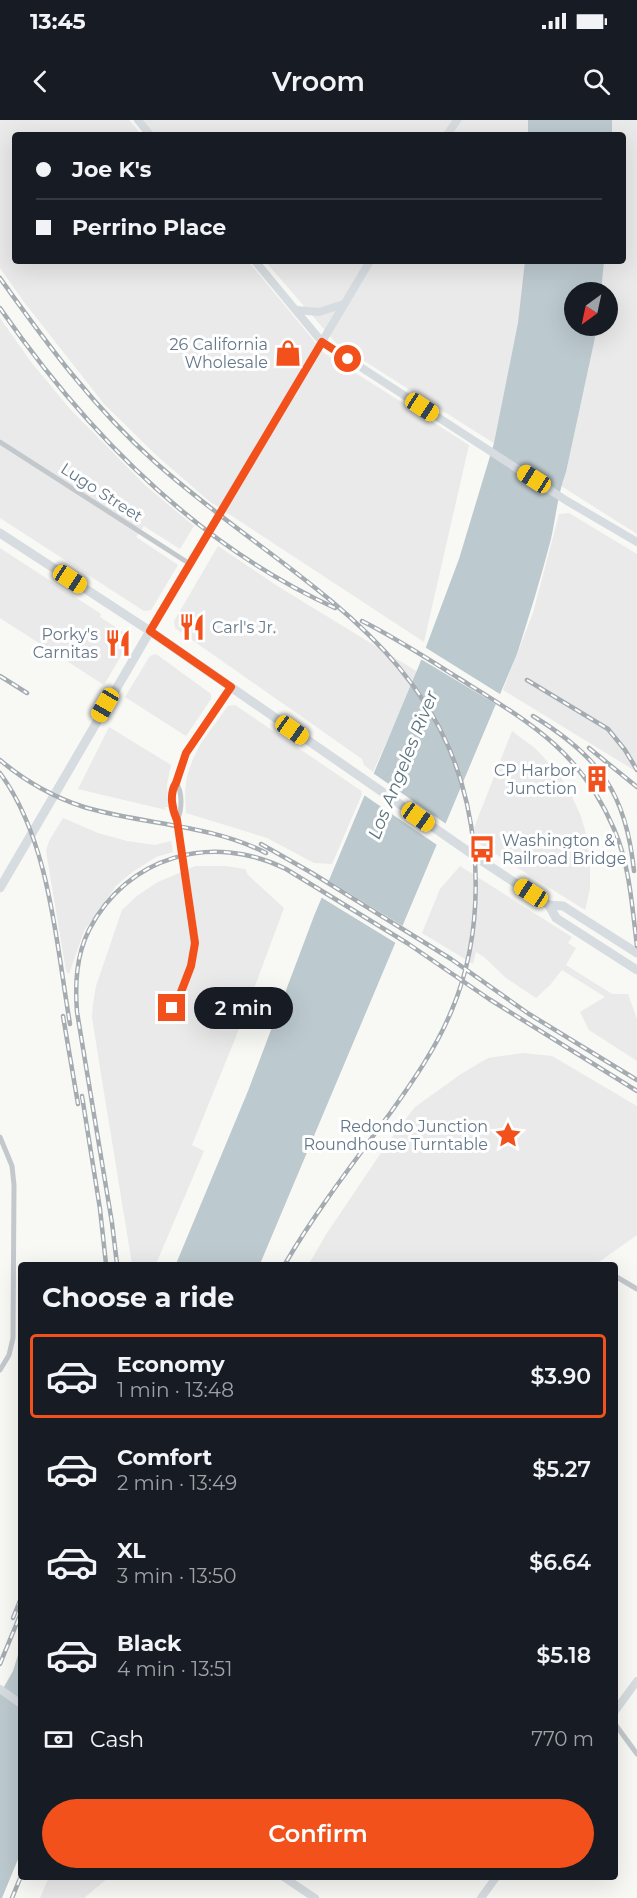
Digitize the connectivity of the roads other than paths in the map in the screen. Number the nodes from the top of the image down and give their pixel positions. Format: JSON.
{"nodes":[{"id":1,"x":138,"y":120,"type":"edge"},
{"id":2,"x":148,"y":132,"type":"edge"},
{"id":3,"x":258,"y":264,"type":"edge"},
{"id":4,"x":368,"y":264,"type":"edge"},
{"id":5,"x":344,"y":304,"type":"junction"},
{"id":6,"x":296,"y":310,"type":"junction"},
{"id":7,"x":322,"y":342,"type":"junction"},
{"id":8,"x":0,"y":442,"type":"edge"},
{"id":9,"x":0,"y":533,"type":"edge"},
{"id":10,"x":637,"y":542,"type":"edge"},
{"id":11,"x":190,"y":564,"type":"junction"},
{"id":12,"x":150,"y":631,"type":"junction"},
{"id":13,"x":231,"y":687,"type":"junction"},
{"id":14,"x":0,"y":888,"type":"edge"},
{"id":15,"x":549,"y":905,"type":"junction"},
{"id":16,"x":637,"y":953,"type":"edge"},
{"id":17,"x":637,"y":970,"type":"edge"},
{"id":18,"x":161,"y":1019,"type":"dead end"},
{"id":19,"x":0,"y":1137,"type":"edge"},
{"id":20,"x":618,"y":1278,"type":"edge"},
{"id":21,"x":637,"y":1290,"type":"edge"},
{"id":22,"x":0,"y":1370,"type":"edge"},
{"id":23,"x":637,"y":1681,"type":"edge"},
{"id":24,"x":0,"y":1689,"type":"edge"},
{"id":25,"x":18,"y":1702,"type":"edge"},
{"id":26,"x":618,"y":1707,"type":"edge"},
{"id":27,"x":618,"y":1728,"type":"edge"},
{"id":28,"x":637,"y":1754,"type":"edge"},
{"id":29,"x":288,"y":1880,"type":"edge"},
{"id":30,"x":493,"y":1880,"type":"edge"},
{"id":31,"x":315,"y":1898,"type":"edge"},
{"id":32,"x":481,"y":1898,"type":"edge"}],
"edges":[{"from":1,"to":2,"type":"main road"},
{"from":3,"to":6,"type":"main road"},
{"from":4,"to":5,"type":"main road"},
{"from":5,"to":6,"type":"main road"},
{"from":5,"to":7,"type":"main road"},
{"from":6,"to":7,"type":"main road"},
{"from":7,"to":10,"type":"main road"},
{"from":7,"to":11,"type":"main road"},
{"from":8,"to":11,"type":"street","name":"Lugo Street"},
{"from":9,"to":12,"type":"main road"},
{"from":11,"to":12,"type":"main road"},
{"from":12,"to":13,"type":"main road"},
{"from":12,"to":14,"type":"main road"},
{"from":13,"to":15,"type":"main road"},
{"from":13,"to":18,"type":"street"},
{"from":15,"to":16,"type":"main road"},
{"from":15,"to":17,"type":"main road"},
{"from":19,"to":22,"type":"street"},
{"from":20,"to":21,"type":"street"},
{"from":23,"to":26,"type":"main road"},
{"from":24,"to":25,"type":"main road"},
{"from":27,"to":28,"type":"street"},
{"from":29,"to":31,"type":"main road"},
{"from":30,"to":32,"type":"main road"}]}
